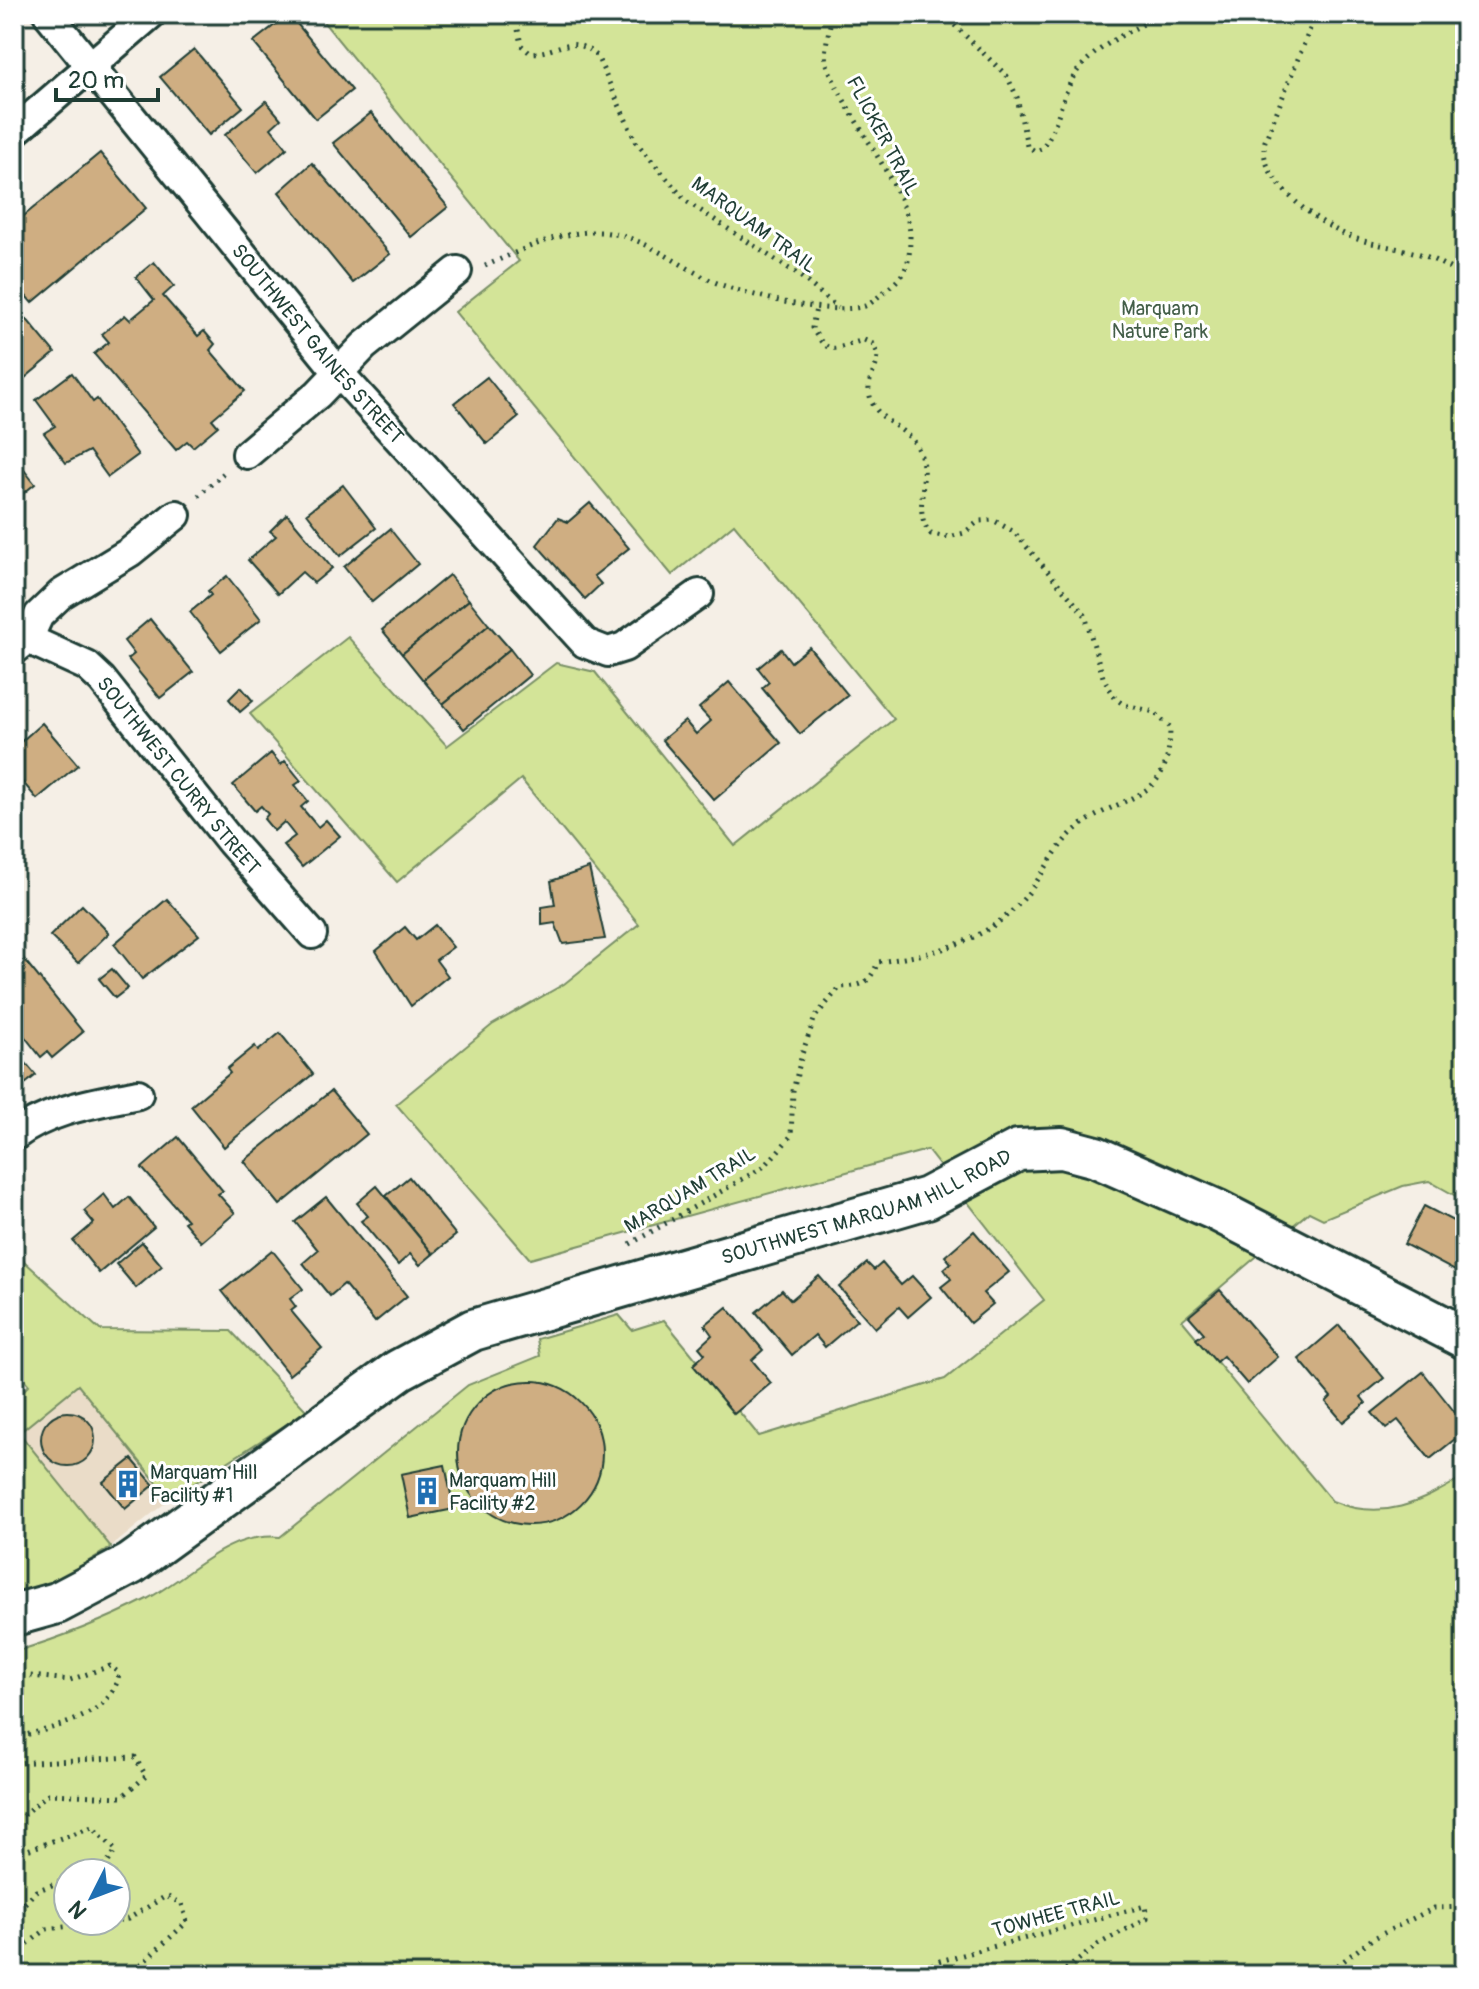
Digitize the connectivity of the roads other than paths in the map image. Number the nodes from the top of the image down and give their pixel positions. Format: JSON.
{"nodes":[{"id":1,"x":48,"y":14,"type":"edge"},
{"id":2,"x":151,"y":14,"type":"edge"},
{"id":3,"x":89,"y":64,"type":"junction"},
{"id":4,"x":14,"y":132,"type":"edge"},
{"id":5,"x":457,"y":271,"type":"road end"},
{"id":6,"x":338,"y":372,"type":"junction"},
{"id":7,"x":247,"y":454,"type":"road end"},
{"id":8,"x":176,"y":515,"type":"road end"},
{"id":9,"x":699,"y":594,"type":"dead end"},
{"id":10,"x":21,"y":644,"type":"edge"},
{"id":11,"x":312,"y":934,"type":"dead end"},
{"id":12,"x":138,"y":1094,"type":"dead end"},
{"id":13,"x":14,"y":1136,"type":"edge"},
{"id":14,"x":1465,"y":1338,"type":"edge"},
{"id":15,"x":14,"y":1615,"type":"edge"}],
"edges":[{"from":1,"to":3,"type":"street","name":"SOUTHWEST GAINES STREET"},
{"from":2,"to":3,"type":"street"},
{"from":3,"to":4,"type":"street"},
{"from":3,"to":6,"type":"street","name":"SOUTHWEST GAINES STREET"},
{"from":5,"to":6,"type":"street"},
{"from":6,"to":7,"type":"street"},
{"from":6,"to":9,"type":"street","name":"SOUTHWEST GAINES STREET"},
{"from":8,"to":10,"type":"street"},
{"from":10,"to":11,"type":"street","name":"SOUTHWEST CURRY STREET"},
{"from":12,"to":13,"type":"street"},
{"from":14,"to":15,"type":"street","name":"SOUTHWEST MARQUAM HILL ROAD"}]}
